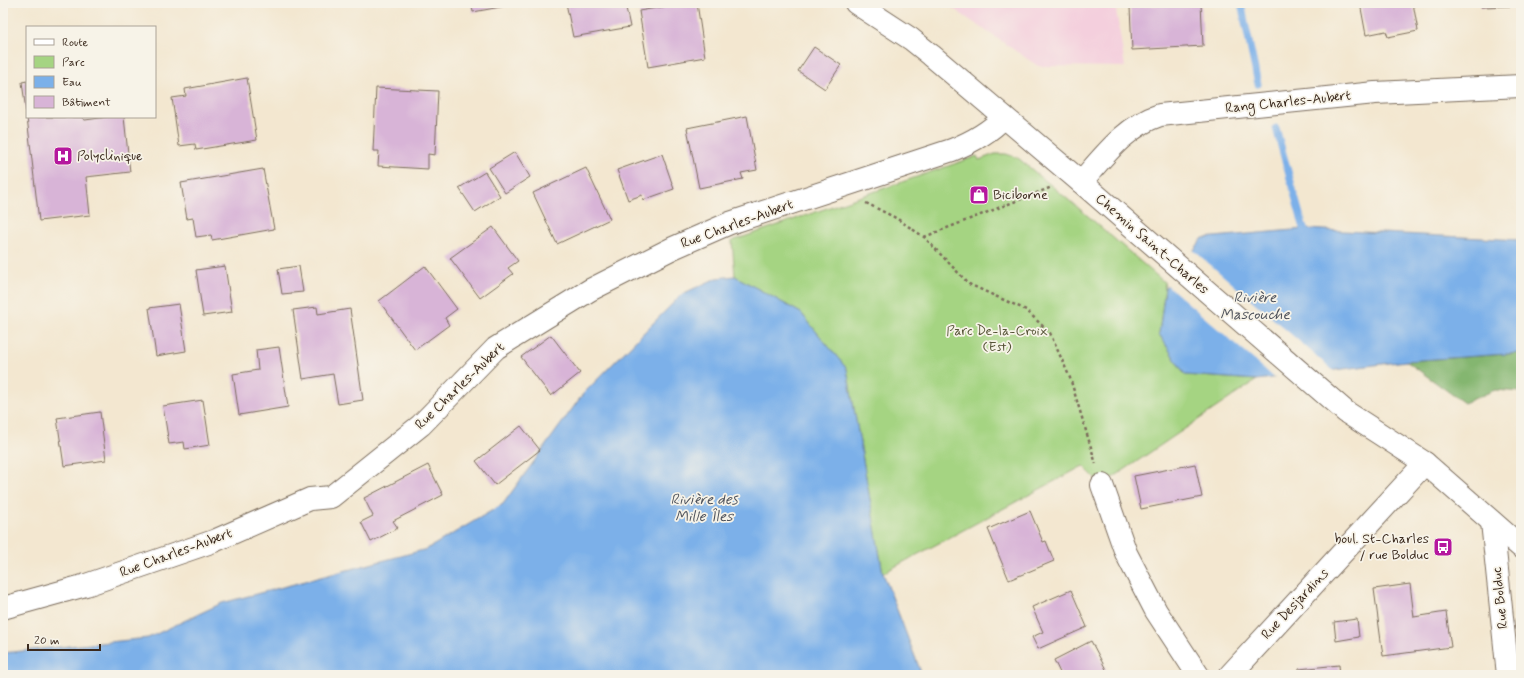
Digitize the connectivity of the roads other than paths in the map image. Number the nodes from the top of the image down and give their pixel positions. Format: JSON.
{"nodes":[{"id":1,"x":856,"y":3,"type":"edge"},
{"id":2,"x":1521,"y":86,"type":"edge"},
{"id":3,"x":1004,"y":117,"type":"junction"},
{"id":4,"x":1081,"y":182,"type":"junction"},
{"id":5,"x":1425,"y":463,"type":"junction"},
{"id":6,"x":1102,"y":485,"type":"road end"},
{"id":7,"x":1492,"y":522,"type":"junction"},
{"id":8,"x":1519,"y":544,"type":"edge"},
{"id":9,"x":3,"y":608,"type":"edge"},
{"id":10,"x":1198,"y":675,"type":"edge"},
{"id":11,"x":1230,"y":675,"type":"edge"},
{"id":12,"x":1508,"y":675,"type":"edge"}],
"edges":[{"from":1,"to":3,"type":"street","name":"Chemin Saint-Charles"},
{"from":2,"to":4,"type":"street","name":"Rang Charles-Aubert"},
{"from":3,"to":4,"type":"street","name":"Chemin Saint-Charles"},
{"from":3,"to":9,"type":"street","name":"Rue Charles-Aubert"},
{"from":4,"to":5,"type":"street","name":"Chemin Saint-Charles"},
{"from":5,"to":7,"type":"street","name":"Chemin Saint-Charles"},
{"from":5,"to":11,"type":"street","name":"Rue Desjardins"},
{"from":6,"to":10,"type":"street"},
{"from":7,"to":8,"type":"street","name":"Chemin Saint-Charles"},
{"from":7,"to":12,"type":"street","name":"Rue Bolduc"}]}
